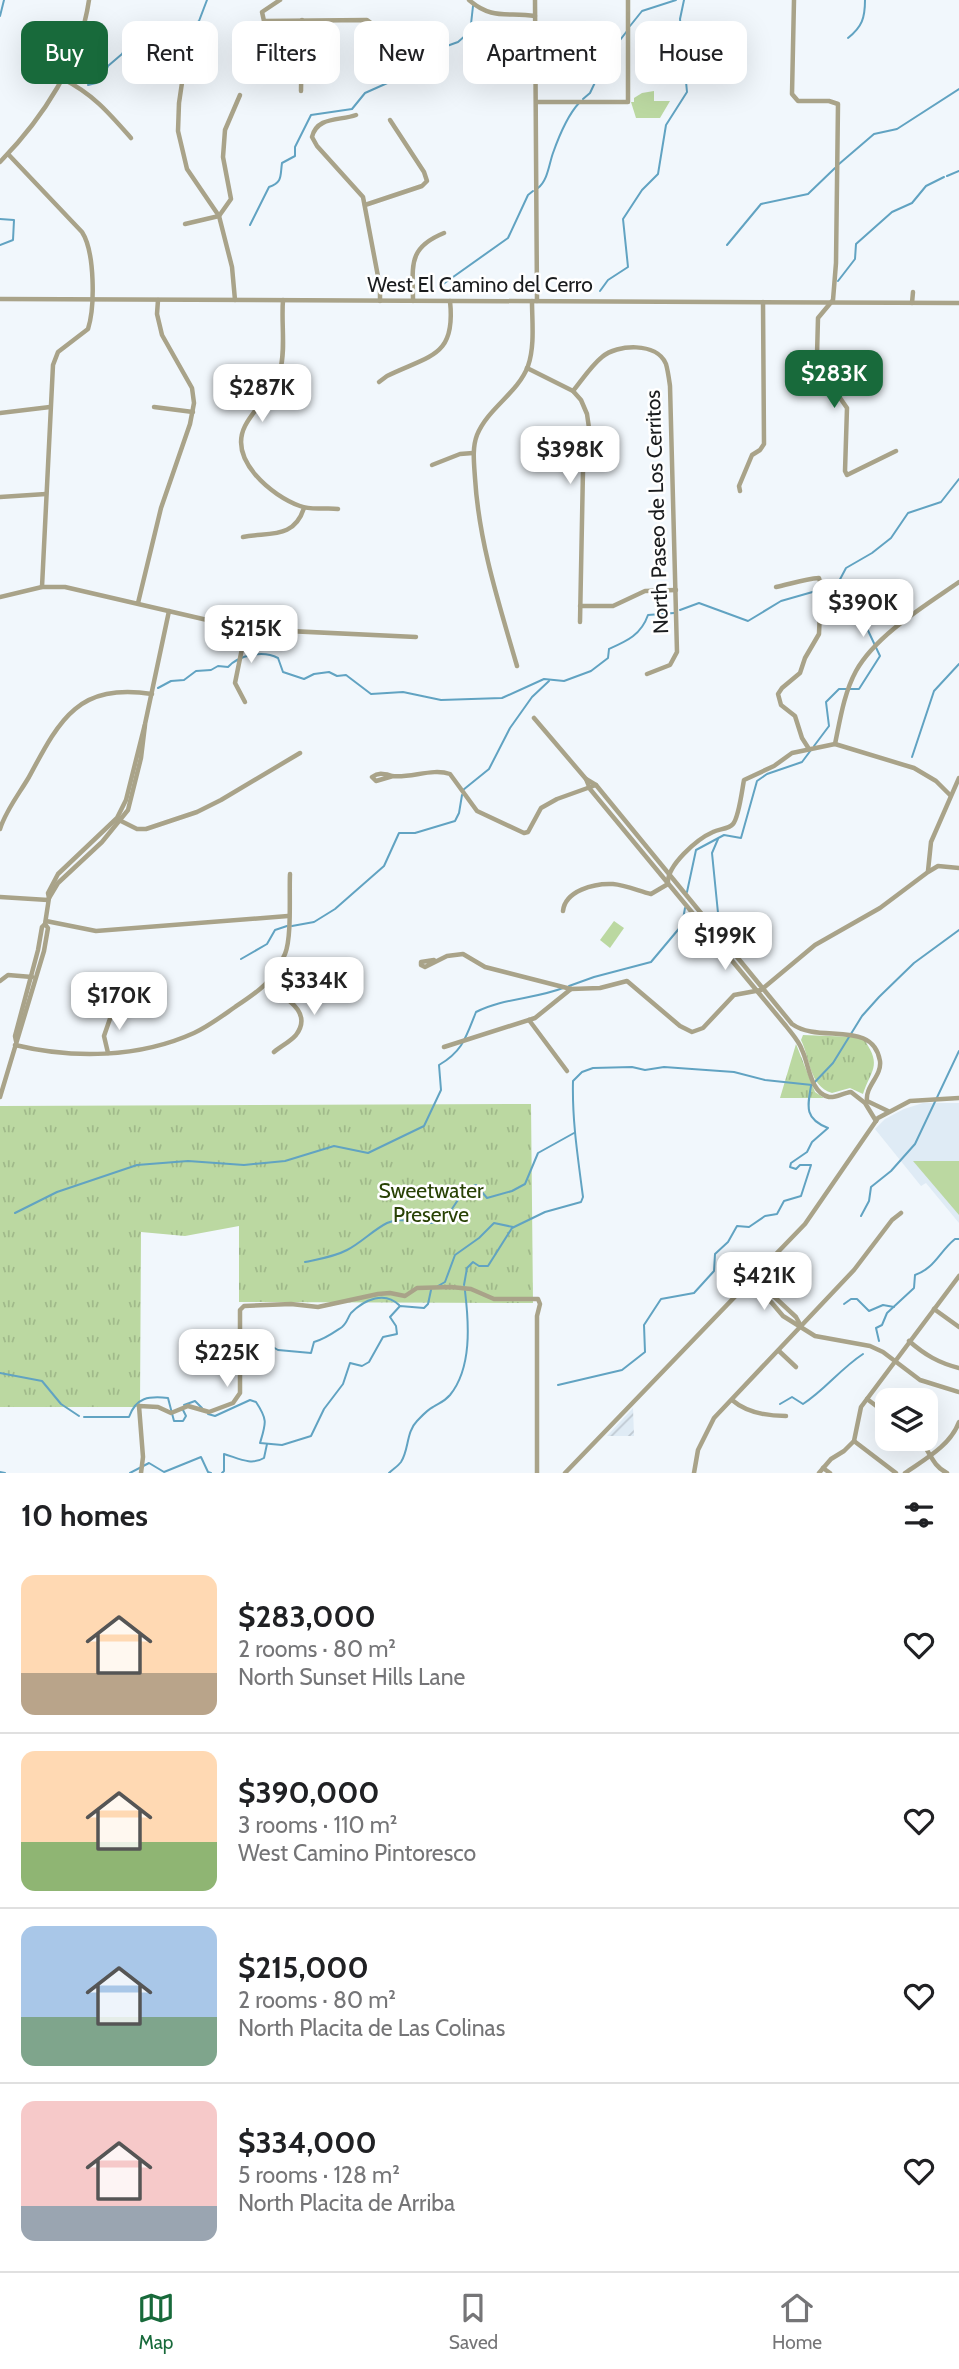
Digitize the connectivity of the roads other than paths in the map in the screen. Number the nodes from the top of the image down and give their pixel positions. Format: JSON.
{"nodes":[{"id":1,"x":89,"y":0,"type":"edge"},
{"id":2,"x":280,"y":0,"type":"edge"},
{"id":3,"x":469,"y":0,"type":"edge"},
{"id":4,"x":535,"y":0,"type":"edge"},
{"id":5,"x":628,"y":0,"type":"edge"},
{"id":6,"x":793,"y":0,"type":"edge"},
{"id":7,"x":535,"y":16,"type":"junction"},
{"id":8,"x":302,"y":20,"type":"junction"},
{"id":9,"x":84,"y":21,"type":"edge"},
{"id":10,"x":369,"y":21,"type":"edge"},
{"id":11,"x":60,"y":84,"type":"edge"},
{"id":12,"x":73,"y":84,"type":"edge"},
{"id":13,"x":182,"y":84,"type":"edge"},
{"id":14,"x":301,"y":91,"type":"dead end"},
{"id":15,"x":240,"y":96,"type":"dead end"},
{"id":16,"x":537,"y":102,"type":"junction"},
{"id":17,"x":356,"y":115,"type":"dead end"},
{"id":18,"x":390,"y":120,"type":"dead end"},
{"id":19,"x":131,"y":138,"type":"dead end"},
{"id":20,"x":8,"y":154,"type":"junction"},
{"id":21,"x":0,"y":162,"type":"edge"},
{"id":22,"x":365,"y":205,"type":"junction"},
{"id":23,"x":219,"y":216,"type":"junction"},
{"id":24,"x":184,"y":224,"type":"dead end"},
{"id":25,"x":444,"y":233,"type":"dead end"},
{"id":26,"x":913,"y":292,"type":"dead end"},
{"id":27,"x":0,"y":299,"type":"edge"},
{"id":28,"x":91,"y":299,"type":"junction"},
{"id":29,"x":158,"y":300,"type":"junction"},
{"id":30,"x":235,"y":300,"type":"junction"},
{"id":31,"x":283,"y":300,"type":"junction"},
{"id":32,"x":380,"y":301,"type":"junction"},
{"id":33,"x":413,"y":301,"type":"junction"},
{"id":34,"x":450,"y":301,"type":"junction"},
{"id":35,"x":534,"y":301,"type":"junction"},
{"id":36,"x":764,"y":302,"type":"junction"},
{"id":37,"x":832,"y":303,"type":"junction"},
{"id":38,"x":912,"y":303,"type":"junction"},
{"id":39,"x":959,"y":303,"type":"edge"},
{"id":40,"x":527,"y":368,"type":"junction"},
{"id":41,"x":379,"y":383,"type":"dead end"},
{"id":42,"x":573,"y":391,"type":"junction"},
{"id":43,"x":50,"y":407,"type":"junction"},
{"id":44,"x":154,"y":407,"type":"dead end"},
{"id":45,"x":193,"y":412,"type":"junction"},
{"id":46,"x":0,"y":413,"type":"edge"},
{"id":47,"x":896,"y":452,"type":"dead end"},
{"id":48,"x":473,"y":453,"type":"junction"},
{"id":49,"x":432,"y":465,"type":"dead end"},
{"id":50,"x":740,"y":491,"type":"dead end"},
{"id":51,"x":46,"y":495,"type":"junction"},
{"id":52,"x":0,"y":497,"type":"edge"},
{"id":53,"x":304,"y":508,"type":"junction"},
{"id":54,"x":338,"y":509,"type":"dead end"},
{"id":55,"x":243,"y":537,"type":"dead end"},
{"id":56,"x":959,"y":582,"type":"edge"},
{"id":57,"x":42,"y":587,"type":"junction"},
{"id":58,"x":776,"y":587,"type":"dead end"},
{"id":59,"x":676,"y":590,"type":"junction"},
{"id":60,"x":0,"y":597,"type":"edge"},
{"id":61,"x":138,"y":603,"type":"junction"},
{"id":62,"x":580,"y":606,"type":"junction"},
{"id":63,"x":169,"y":611,"type":"junction"},
{"id":64,"x":580,"y":622,"type":"dead end"},
{"id":65,"x":246,"y":629,"type":"junction"},
{"id":66,"x":416,"y":637,"type":"dead end"},
{"id":67,"x":517,"y":666,"type":"dead end"},
{"id":68,"x":647,"y":674,"type":"dead end"},
{"id":69,"x":152,"y":694,"type":"junction"},
{"id":70,"x":245,"y":702,"type":"dead end"},
{"id":71,"x":534,"y":718,"type":"dead end"},
{"id":72,"x":835,"y":744,"type":"junction"},
{"id":73,"x":809,"y":749,"type":"junction"},
{"id":74,"x":300,"y":753,"type":"dead end"},
{"id":75,"x":393,"y":776,"type":"dead end"},
{"id":76,"x":959,"y":778,"type":"edge"},
{"id":77,"x":586,"y":779,"type":"junction"},
{"id":78,"x":596,"y":785,"type":"junction"},
{"id":79,"x":590,"y":789,"type":"junction"},
{"id":80,"x":950,"y":795,"type":"junction"},
{"id":81,"x":119,"y":820,"type":"junction"},
{"id":82,"x":0,"y":829,"type":"edge"},
{"id":83,"x":959,"y":868,"type":"edge"},
{"id":84,"x":928,"y":872,"type":"junction"},
{"id":85,"x":668,"y":873,"type":"junction"},
{"id":86,"x":290,"y":874,"type":"dead end"},
{"id":87,"x":668,"y":884,"type":"junction"},
{"id":88,"x":0,"y":897,"type":"edge"},
{"id":89,"x":48,"y":899,"type":"junction"},
{"id":90,"x":563,"y":911,"type":"dead end"},
{"id":91,"x":288,"y":916,"type":"junction"},
{"id":92,"x":46,"y":923,"type":"junction"},
{"id":93,"x":434,"y":960,"type":"dead end"},
{"id":94,"x":33,"y":977,"type":"junction"},
{"id":95,"x":0,"y":981,"type":"edge"},
{"id":96,"x":268,"y":985,"type":"junction"},
{"id":97,"x":764,"y":988,"type":"junction"},
{"id":98,"x":571,"y":989,"type":"junction"},
{"id":99,"x":756,"y":990,"type":"junction"},
{"id":100,"x":113,"y":1010,"type":"dead end"},
{"id":101,"x":529,"y":1020,"type":"junction"},
{"id":102,"x":16,"y":1043,"type":"junction"},
{"id":103,"x":444,"y":1047,"type":"dead end"},
{"id":104,"x":274,"y":1052,"type":"dead end"},
{"id":105,"x":108,"y":1053,"type":"junction"},
{"id":106,"x":566,"y":1071,"type":"dead end"},
{"id":107,"x":0,"y":1097,"type":"edge"},
{"id":108,"x":959,"y":1098,"type":"edge"},
{"id":109,"x":888,"y":1111,"type":"junction"},
{"id":110,"x":876,"y":1121,"type":"junction"},
{"id":111,"x":901,"y":1213,"type":"dead end"},
{"id":112,"x":959,"y":1276,"type":"edge"},
{"id":113,"x":752,"y":1280,"type":"junction"},
{"id":114,"x":933,"y":1309,"type":"junction"},
{"id":115,"x":802,"y":1327,"type":"junction"},
{"id":116,"x":959,"y":1327,"type":"edge"},
{"id":117,"x":909,"y":1342,"type":"junction"},
{"id":118,"x":779,"y":1351,"type":"junction"},
{"id":119,"x":895,"y":1361,"type":"junction"},
{"id":120,"x":796,"y":1367,"type":"dead end"},
{"id":121,"x":959,"y":1368,"type":"edge"},
{"id":122,"x":959,"y":1392,"type":"edge"},
{"id":123,"x":867,"y":1399,"type":"junction"},
{"id":124,"x":732,"y":1400,"type":"junction"},
{"id":125,"x":875,"y":1405,"type":"edge"},
{"id":126,"x":786,"y":1416,"type":"dead end"},
{"id":127,"x":959,"y":1422,"type":"edge"},
{"id":128,"x":854,"y":1441,"type":"junction"},
{"id":129,"x":927,"y":1451,"type":"edge"},
{"id":130,"x":930,"y":1456,"type":"junction"},
{"id":131,"x":821,"y":1470,"type":"edge"},
{"id":132,"x":141,"y":1473,"type":"edge"},
{"id":133,"x":537,"y":1473,"type":"edge"},
{"id":134,"x":565,"y":1473,"type":"edge"},
{"id":135,"x":694,"y":1473,"type":"edge"},
{"id":136,"x":830,"y":1473,"type":"edge"},
{"id":137,"x":896,"y":1473,"type":"edge"},
{"id":138,"x":905,"y":1473,"type":"edge"},
{"id":139,"x":947,"y":1473,"type":"edge"}],
"edges":[{"from":1,"to":9,"type":"street"},
{"from":2,"to":8,"type":"street"},
{"from":3,"to":7,"type":"street"},
{"from":4,"to":7,"type":"street"},
{"from":5,"to":16,"type":"street"},
{"from":6,"to":37,"type":"street"},
{"from":7,"to":16,"type":"street"},
{"from":8,"to":10,"type":"street"},
{"from":8,"to":14,"type":"street"},
{"from":11,"to":20,"type":"street"},
{"from":12,"to":19,"type":"street"},
{"from":13,"to":23,"type":"street"},
{"from":15,"to":23,"type":"street"},
{"from":16,"to":35,"type":"street"},
{"from":17,"to":22,"type":"street"},
{"from":18,"to":22,"type":"street"},
{"from":20,"to":21,"type":"street"},
{"from":20,"to":28,"type":"street"},
{"from":22,"to":32,"type":"street"},
{"from":23,"to":24,"type":"street"},
{"from":23,"to":30,"type":"street"},
{"from":25,"to":33,"type":"street"},
{"from":26,"to":38,"type":"street"},
{"from":27,"to":28,"type":"street","name":"West El Camino del Cerro"},
{"from":28,"to":29,"type":"street","name":"West El Camino del Cerro"},
{"from":28,"to":43,"type":"street"},
{"from":29,"to":30,"type":"street","name":"West El Camino del Cerro"},
{"from":29,"to":45,"type":"street"},
{"from":30,"to":31,"type":"street","name":"West El Camino del Cerro"},
{"from":31,"to":32,"type":"street","name":"West El Camino del Cerro"},
{"from":31,"to":53,"type":"street"},
{"from":32,"to":33,"type":"street","name":"West El Camino del Cerro"},
{"from":33,"to":34,"type":"street","name":"West El Camino del Cerro"},
{"from":34,"to":35,"type":"street","name":"West El Camino del Cerro"},
{"from":34,"to":41,"type":"street"},
{"from":35,"to":36,"type":"street","name":"West El Camino del Cerro"},
{"from":35,"to":40,"type":"street"},
{"from":36,"to":37,"type":"street","name":"West El Camino del Cerro"},
{"from":36,"to":50,"type":"street"},
{"from":37,"to":38,"type":"street","name":"West El Camino del Cerro"},
{"from":37,"to":47,"type":"street"},
{"from":38,"to":39,"type":"street","name":"West El Camino del Cerro"},
{"from":40,"to":42,"type":"street"},
{"from":40,"to":48,"type":"street"},
{"from":42,"to":59,"type":"street","name":"North Paseo de Los Cerritos"},
{"from":42,"to":62,"type":"street"},
{"from":43,"to":46,"type":"street"},
{"from":43,"to":51,"type":"street"},
{"from":44,"to":45,"type":"street"},
{"from":45,"to":61,"type":"street"},
{"from":48,"to":49,"type":"street"},
{"from":48,"to":67,"type":"street"},
{"from":51,"to":52,"type":"street"},
{"from":51,"to":57,"type":"street"},
{"from":53,"to":54,"type":"street"},
{"from":53,"to":55,"type":"street"},
{"from":56,"to":72,"type":"street"},
{"from":57,"to":60,"type":"street"},
{"from":57,"to":61,"type":"street"},
{"from":58,"to":73,"type":"street"},
{"from":59,"to":62,"type":"street"},
{"from":59,"to":68,"type":"street","name":"North Paseo de Los Cerritos"},
{"from":61,"to":63,"type":"street"},
{"from":62,"to":64,"type":"street"},
{"from":63,"to":65,"type":"street"},
{"from":63,"to":69,"type":"street"},
{"from":65,"to":66,"type":"street"},
{"from":65,"to":70,"type":"street"},
{"from":69,"to":81,"type":"street"},
{"from":69,"to":82,"type":"street"},
{"from":71,"to":77,"type":"street"},
{"from":72,"to":73,"type":"street"},
{"from":72,"to":80,"type":"street"},
{"from":73,"to":85,"type":"street"},
{"from":74,"to":81,"type":"street"},
{"from":75,"to":79,"type":"street"},
{"from":76,"to":80,"type":"street"},
{"from":77,"to":78,"type":"street"},
{"from":77,"to":79,"type":"street"},
{"from":78,"to":79,"type":"street"},
{"from":78,"to":85,"type":"street"},
{"from":79,"to":87,"type":"street"},
{"from":80,"to":84,"type":"street"},
{"from":81,"to":89,"type":"street"},
{"from":83,"to":84,"type":"street"},
{"from":84,"to":97,"type":"street"},
{"from":85,"to":87,"type":"street"},
{"from":85,"to":97,"type":"street"},
{"from":86,"to":91,"type":"street"},
{"from":87,"to":90,"type":"street"},
{"from":87,"to":99,"type":"street"},
{"from":88,"to":89,"type":"street"},
{"from":89,"to":92,"type":"street"},
{"from":91,"to":92,"type":"street"},
{"from":91,"to":96,"type":"street"},
{"from":92,"to":94,"type":"street"},
{"from":93,"to":98,"type":"street"},
{"from":94,"to":95,"type":"street"},
{"from":94,"to":102,"type":"street"},
{"from":96,"to":104,"type":"street"},
{"from":96,"to":105,"type":"street"},
{"from":97,"to":99,"type":"street"},
{"from":97,"to":109,"type":"street"},
{"from":98,"to":99,"type":"street"},
{"from":98,"to":101,"type":"street"},
{"from":99,"to":110,"type":"street"},
{"from":100,"to":105,"type":"street"},
{"from":101,"to":103,"type":"street"},
{"from":101,"to":106,"type":"street"},
{"from":102,"to":105,"type":"street"},
{"from":102,"to":107,"type":"street"},
{"from":108,"to":109,"type":"street"},
{"from":109,"to":110,"type":"street"},
{"from":110,"to":113,"type":"street"},
{"from":111,"to":115,"type":"street"},
{"from":112,"to":114,"type":"street"},
{"from":113,"to":115,"type":"street"},
{"from":113,"to":115,"type":"street"},
{"from":113,"to":134,"type":"street"},
{"from":114,"to":116,"type":"street"},
{"from":114,"to":117,"type":"street"},
{"from":115,"to":118,"type":"street"},
{"from":115,"to":119,"type":"street"},
{"from":117,"to":119,"type":"street"},
{"from":117,"to":121,"type":"street"},
{"from":118,"to":120,"type":"street"},
{"from":118,"to":124,"type":"street"},
{"from":119,"to":122,"type":"street"},
{"from":119,"to":123,"type":"street"},
{"from":123,"to":125,"type":"street"},
{"from":123,"to":128,"type":"street"},
{"from":124,"to":126,"type":"street"},
{"from":124,"to":135,"type":"street"},
{"from":127,"to":130,"type":"street"},
{"from":128,"to":131,"type":"street"},
{"from":128,"to":137,"type":"street"},
{"from":129,"to":130,"type":"street"},
{"from":130,"to":138,"type":"street"},
{"from":130,"to":139,"type":"street"},
{"from":131,"to":136,"type":"street"},
{"from":132,"to":133,"type":"street"}]}
